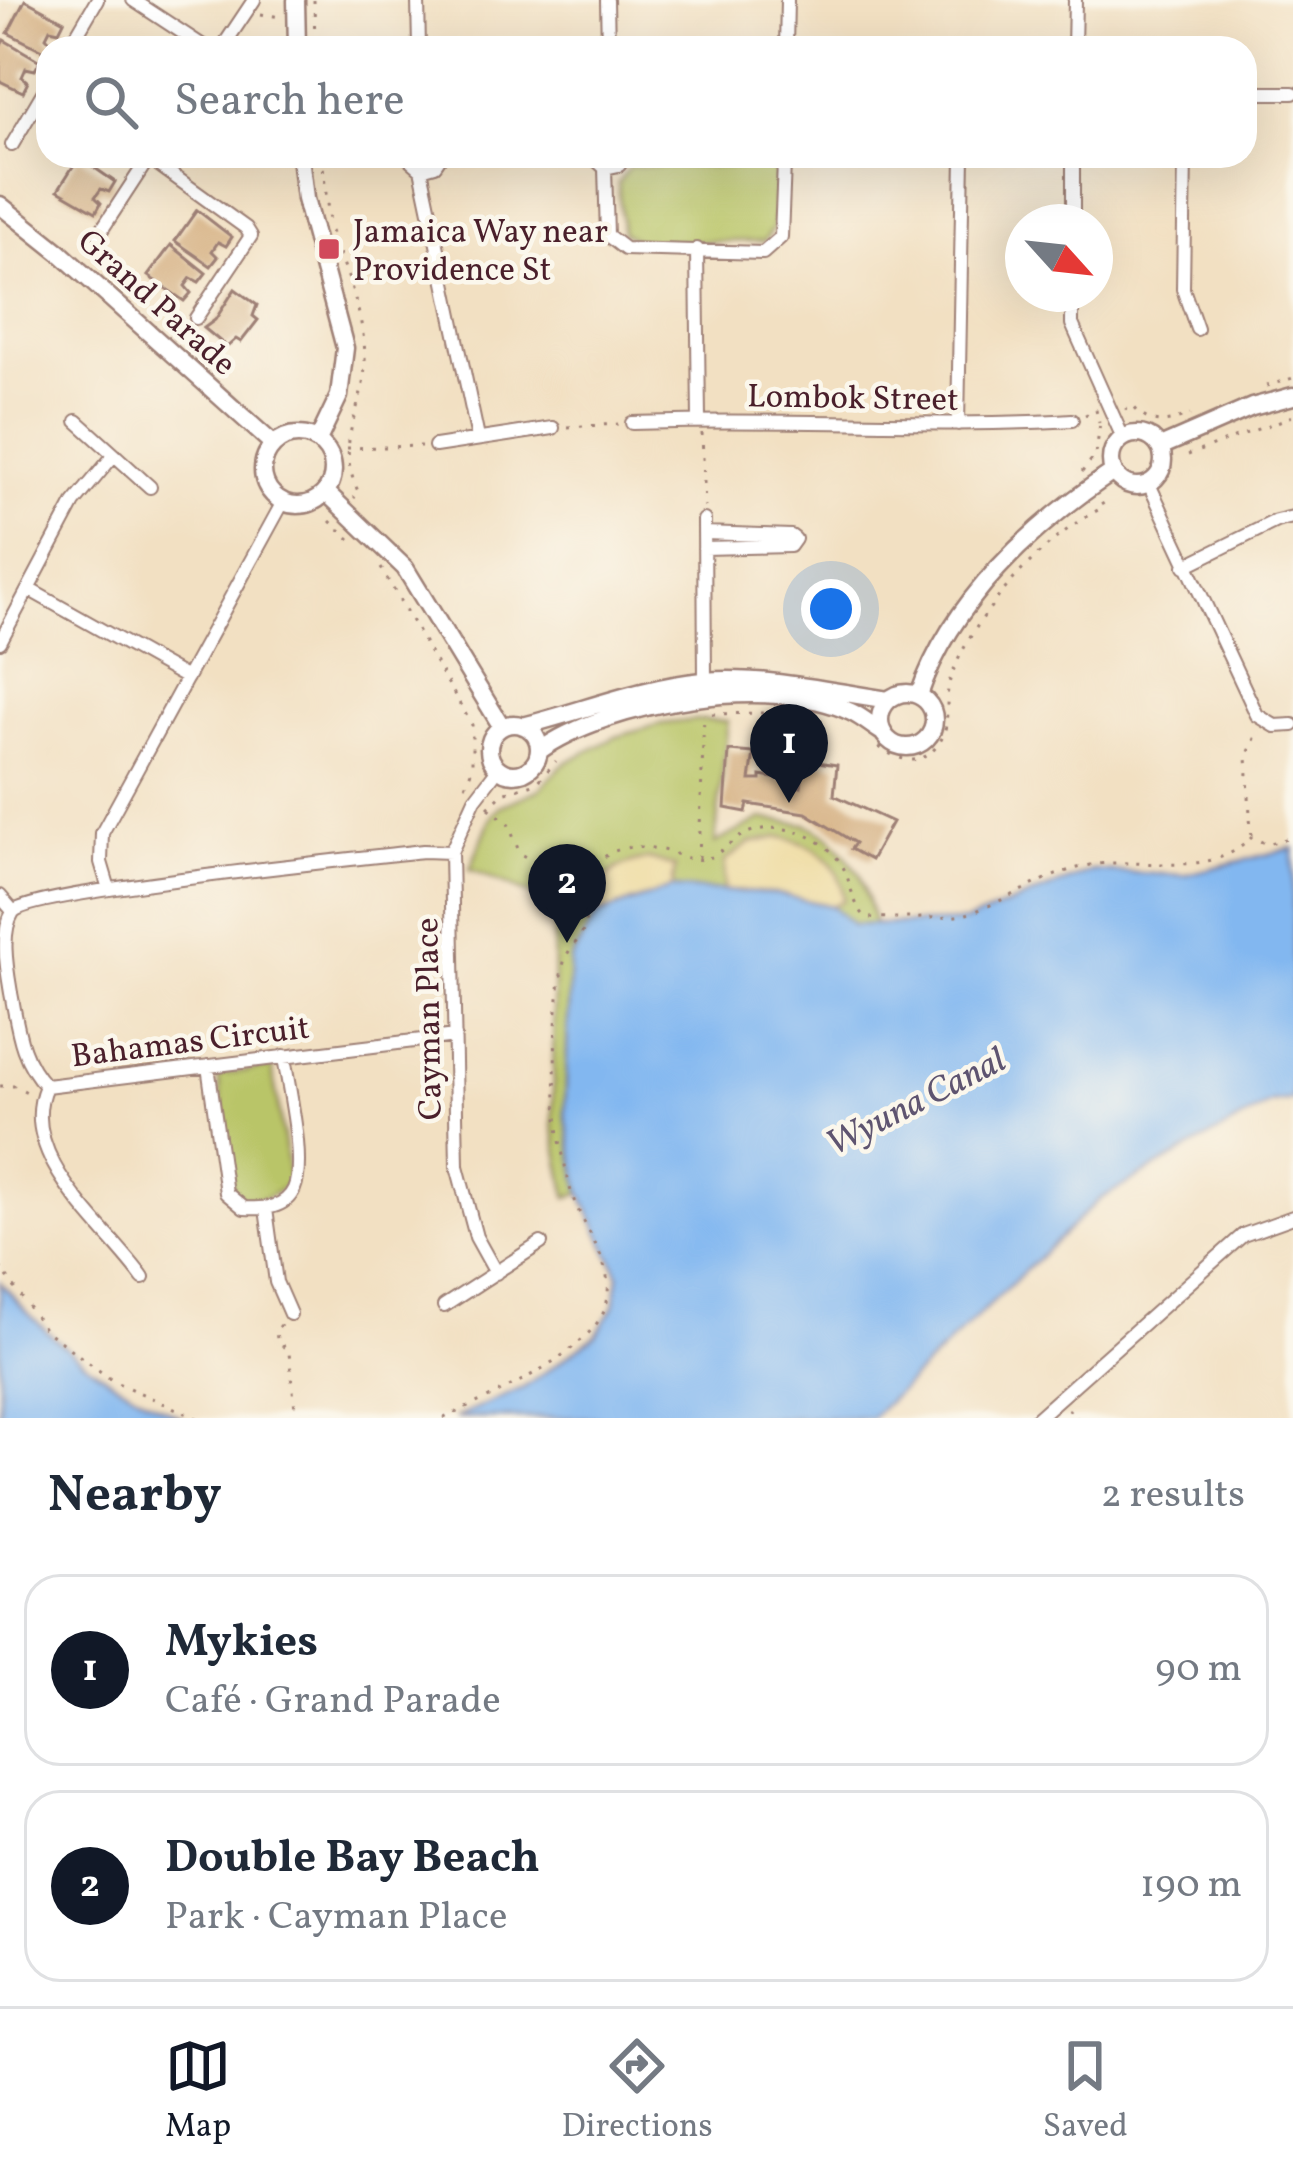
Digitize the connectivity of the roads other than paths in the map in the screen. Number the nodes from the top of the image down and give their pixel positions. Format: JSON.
{"nodes":[{"id":1,"x":97,"y":0,"type":"edge"},
{"id":2,"x":133,"y":0,"type":"edge"},
{"id":3,"x":296,"y":0,"type":"edge"},
{"id":4,"x":418,"y":0,"type":"edge"},
{"id":5,"x":608,"y":0,"type":"edge"},
{"id":6,"x":787,"y":0,"type":"edge"},
{"id":7,"x":1075,"y":0,"type":"edge"},
{"id":8,"x":251,"y":3,"type":"edge"},
{"id":9,"x":76,"y":36,"type":"edge"},
{"id":10,"x":188,"y":36,"type":"edge"},
{"id":11,"x":230,"y":36,"type":"edge"},
{"id":12,"x":297,"y":36,"type":"edge"},
{"id":13,"x":419,"y":36,"type":"edge"},
{"id":14,"x":608,"y":36,"type":"edge"},
{"id":15,"x":786,"y":36,"type":"edge"},
{"id":16,"x":1074,"y":36,"type":"edge"},
{"id":17,"x":1257,"y":93,"type":"edge"},
{"id":18,"x":1293,"y":93,"type":"edge"},
{"id":19,"x":36,"y":105,"type":"edge"},
{"id":20,"x":12,"y":146,"type":"dead end"},
{"id":21,"x":143,"y":168,"type":"edge"},
{"id":22,"x":165,"y":168,"type":"edge"},
{"id":23,"x":301,"y":168,"type":"edge"},
{"id":24,"x":424,"y":168,"type":"edge"},
{"id":25,"x":605,"y":168,"type":"edge"},
{"id":26,"x":784,"y":168,"type":"edge"},
{"id":27,"x":963,"y":168,"type":"edge"},
{"id":28,"x":1073,"y":168,"type":"edge"},
{"id":29,"x":1185,"y":168,"type":"edge"},
{"id":30,"x":421,"y":169,"type":"joint"},
{"id":31,"x":1073,"y":204,"type":"edge"},
{"id":32,"x":0,"y":205,"type":"edge"},
{"id":33,"x":99,"y":234,"type":"dead end"},
{"id":34,"x":697,"y":249,"type":"junction"},
{"id":35,"x":1072,"y":312,"type":"edge"},
{"id":36,"x":196,"y":318,"type":"dead end"},
{"id":37,"x":1197,"y":328,"type":"dead end"},
{"id":38,"x":1293,"y":396,"type":"edge"},
{"id":39,"x":1072,"y":419,"type":"road end"},
{"id":40,"x":699,"y":420,"type":"junction"},
{"id":41,"x":76,"y":422,"type":"dead end"},
{"id":42,"x":632,"y":423,"type":"road end"},
{"id":43,"x":958,"y":424,"type":"junction"},
{"id":44,"x":554,"y":428,"type":"road end"},
{"id":45,"x":478,"y":438,"type":"junction"},
{"id":46,"x":1123,"y":438,"type":"junction"},
{"id":47,"x":318,"y":440,"type":"junction"},
{"id":48,"x":273,"y":445,"type":"junction"},
{"id":49,"x":435,"y":446,"type":"road end"},
{"id":50,"x":1160,"y":447,"type":"junction"},
{"id":51,"x":114,"y":455,"type":"junction"},
{"id":52,"x":1113,"y":472,"type":"junction"},
{"id":53,"x":1149,"y":484,"type":"junction"},
{"id":54,"x":149,"y":487,"type":"dead end"},
{"id":55,"x":326,"y":492,"type":"junction"},
{"id":56,"x":283,"y":502,"type":"junction"},
{"id":57,"x":1293,"y":518,"type":"edge"},
{"id":58,"x":704,"y":534,"type":"junction"},
{"id":59,"x":1185,"y":566,"type":"junction"},
{"id":60,"x":30,"y":590,"type":"junction"},
{"id":61,"x":0,"y":642,"type":"edge"},
{"id":62,"x":188,"y":678,"type":"junction"},
{"id":63,"x":705,"y":681,"type":"junction"},
{"id":64,"x":920,"y":695,"type":"junction"},
{"id":65,"x":888,"y":700,"type":"junction"},
{"id":66,"x":1293,"y":725,"type":"edge"},
{"id":67,"x":523,"y":726,"type":"junction"},
{"id":68,"x":502,"y":727,"type":"junction"},
{"id":69,"x":881,"y":740,"type":"junction"},
{"id":70,"x":538,"y":751,"type":"junction"},
{"id":71,"x":498,"y":769,"type":"junction"},
{"id":72,"x":451,"y":852,"type":"junction"},
{"id":73,"x":109,"y":889,"type":"junction"},
{"id":74,"x":0,"y":896,"type":"edge"},
{"id":75,"x":13,"y":911,"type":"junction"},
{"id":76,"x":454,"y":1036,"type":"junction"},
{"id":77,"x":284,"y":1056,"type":"junction"},
{"id":78,"x":208,"y":1066,"type":"junction"},
{"id":79,"x":46,"y":1086,"type":"junction"},
{"id":80,"x":266,"y":1209,"type":"junction"},
{"id":81,"x":1293,"y":1217,"type":"edge"},
{"id":82,"x":541,"y":1244,"type":"dead end"},
{"id":83,"x":496,"y":1273,"type":"junction"},
{"id":84,"x":143,"y":1278,"type":"dead end"},
{"id":85,"x":444,"y":1306,"type":"dead end"},
{"id":86,"x":290,"y":1314,"type":"road end"},
{"id":87,"x":1037,"y":1418,"type":"edge"}],
"edges":[{"from":1,"to":9,"type":"street"},
{"from":2,"to":10,"type":"street"},
{"from":3,"to":12,"type":"street"},
{"from":4,"to":13,"type":"street"},
{"from":5,"to":14,"type":"street"},
{"from":6,"to":15,"type":"street"},
{"from":7,"to":16,"type":"street"},
{"from":8,"to":11,"type":"street"},
{"from":17,"to":18,"type":"street"},
{"from":19,"to":20,"type":"street"},
{"from":21,"to":33,"type":"street"},
{"from":22,"to":36,"type":"street"},
{"from":23,"to":47,"type":"street"},
{"from":24,"to":30,"type":"street"},
{"from":25,"to":34,"type":"street"},
{"from":26,"to":34,"type":"street"},
{"from":27,"to":43,"type":"street"},
{"from":28,"to":31,"type":"street"},
{"from":29,"to":37,"type":"street"},
{"from":30,"to":45,"type":"street"},
{"from":32,"to":48,"type":"street","name":"Grand Parade"},
{"from":34,"to":40,"type":"street"},
{"from":35,"to":46,"type":"street"},
{"from":38,"to":50,"type":"street"},
{"from":39,"to":43,"type":"street","name":"Lombok Street"},
{"from":40,"to":42,"type":"street","name":"Lombok Street"},
{"from":40,"to":43,"type":"street","name":"Lombok Street"},
{"from":41,"to":51,"type":"street"},
{"from":44,"to":45,"type":"street"},
{"from":45,"to":49,"type":"street"},
{"from":46,"to":50,"type":"street"},
{"from":46,"to":52,"type":"street"},
{"from":47,"to":48,"type":"street"},
{"from":47,"to":55,"type":"street"},
{"from":48,"to":56,"type":"street"},
{"from":50,"to":53,"type":"street"},
{"from":51,"to":54,"type":"street"},
{"from":51,"to":60,"type":"street"},
{"from":52,"to":53,"type":"street"},
{"from":52,"to":64,"type":"street"},
{"from":53,"to":59,"type":"street"},
{"from":55,"to":56,"type":"street"},
{"from":55,"to":68,"type":"street"},
{"from":56,"to":62,"type":"street"},
{"from":57,"to":59,"type":"street"},
{"from":58,"to":58,"type":"street"},
{"from":58,"to":63,"type":"street"},
{"from":59,"to":66,"type":"street"},
{"from":60,"to":61,"type":"street"},
{"from":60,"to":62,"type":"street"},
{"from":62,"to":73,"type":"street"},
{"from":63,"to":65,"type":"street"},
{"from":63,"to":67,"type":"street"},
{"from":64,"to":65,"type":"street"},
{"from":64,"to":69,"type":"street"},
{"from":65,"to":69,"type":"street"},
{"from":67,"to":68,"type":"street"},
{"from":67,"to":70,"type":"street"},
{"from":68,"to":71,"type":"street"},
{"from":69,"to":70,"type":"street"},
{"from":70,"to":71,"type":"street"},
{"from":71,"to":72,"type":"street","name":"Cayman Place"},
{"from":72,"to":73,"type":"street"},
{"from":72,"to":76,"type":"street","name":"Cayman Place"},
{"from":73,"to":75,"type":"street"},
{"from":74,"to":75,"type":"street"},
{"from":75,"to":79,"type":"street","name":"Bahamas Circuit"},
{"from":76,"to":77,"type":"street","name":"Bahamas Circuit"},
{"from":76,"to":83,"type":"street","name":"Cayman Place"},
{"from":77,"to":78,"type":"street","name":"Bahamas Circuit"},
{"from":77,"to":80,"type":"street"},
{"from":78,"to":79,"type":"street","name":"Bahamas Circuit"},
{"from":78,"to":80,"type":"street"},
{"from":79,"to":84,"type":"street"},
{"from":80,"to":86,"type":"street"},
{"from":81,"to":87,"type":"street"},
{"from":82,"to":83,"type":"street"},
{"from":83,"to":85,"type":"street"}]}
